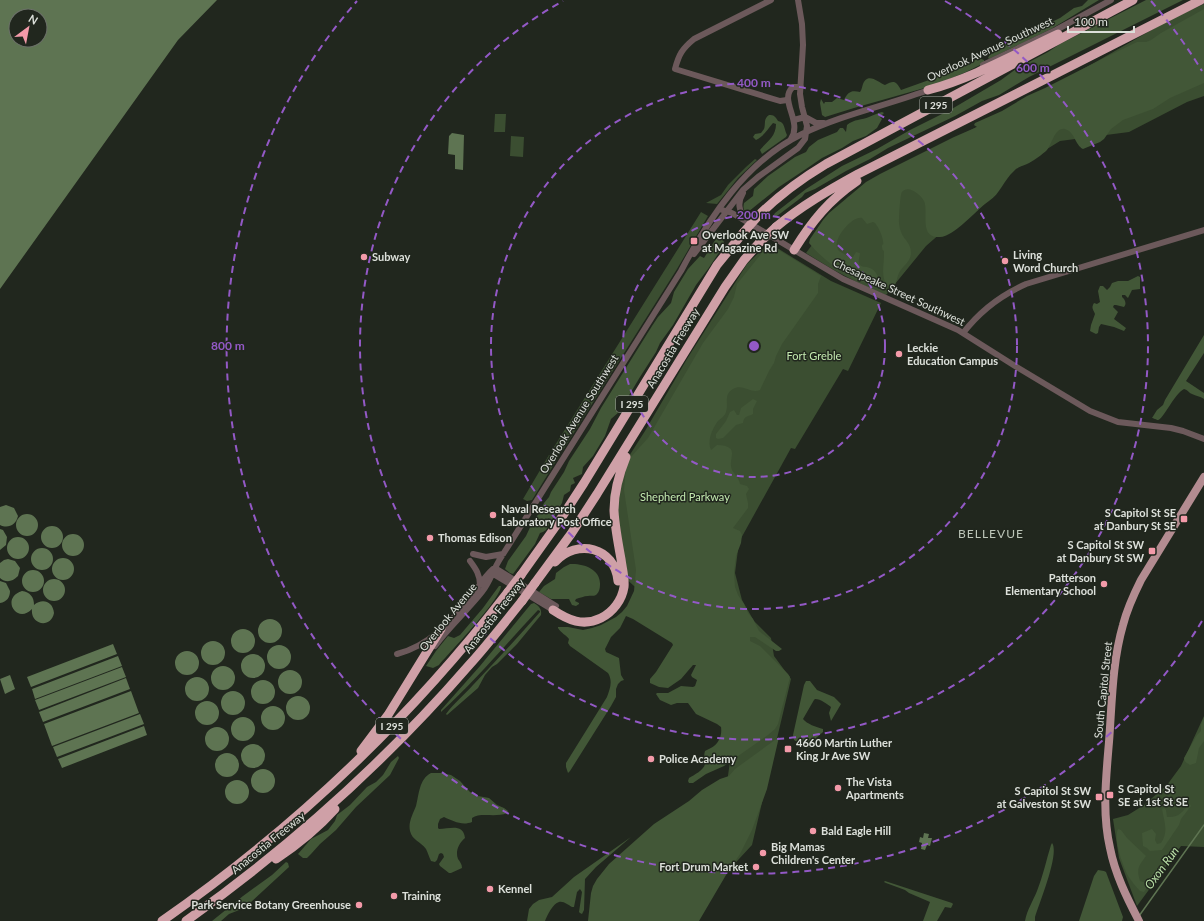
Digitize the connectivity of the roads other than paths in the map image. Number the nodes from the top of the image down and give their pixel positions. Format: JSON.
{"nodes":[{"id":1,"x":772,"y":0,"type":"edge"},
{"id":2,"x":798,"y":0,"type":"edge"},
{"id":3,"x":1111,"y":0,"type":"edge"},
{"id":4,"x":1133,"y":0,"type":"edge"},
{"id":5,"x":1201,"y":0,"type":"edge"},
{"id":6,"x":1123,"y":5,"type":"junction"},
{"id":7,"x":801,"y":87,"type":"junction"},
{"id":8,"x":928,"y":90,"type":"junction"},
{"id":9,"x":787,"y":100,"type":"junction"},
{"id":10,"x":805,"y":117,"type":"junction"},
{"id":11,"x":794,"y":120,"type":"junction"},
{"id":12,"x":826,"y":124,"type":"junction"},
{"id":13,"x":807,"y":132,"type":"junction"},
{"id":14,"x":790,"y":140,"type":"junction"},
{"id":15,"x":916,"y":145,"type":"junction"},
{"id":16,"x":746,"y":187,"type":"junction"},
{"id":17,"x":719,"y":209,"type":"junction"},
{"id":18,"x":726,"y":211,"type":"junction"},
{"id":19,"x":746,"y":221,"type":"junction"},
{"id":20,"x":1204,"y":230,"type":"edge"},
{"id":21,"x":794,"y":250,"type":"junction"},
{"id":22,"x":681,"y":271,"type":"junction"},
{"id":23,"x":963,"y":333,"type":"junction"},
{"id":24,"x":673,"y":370,"type":"junction"},
{"id":25,"x":1204,"y":439,"type":"edge"},
{"id":26,"x":1204,"y":477,"type":"edge"},
{"id":27,"x":473,"y":554,"type":"dead end"},
{"id":28,"x":503,"y":554,"type":"junction"},
{"id":29,"x":470,"y":561,"type":"dead end"},
{"id":30,"x":493,"y":571,"type":"junction"},
{"id":31,"x":536,"y":584,"type":"junction"},
{"id":32,"x":480,"y":585,"type":"junction"},
{"id":33,"x":554,"y":608,"type":"junction"},
{"id":34,"x":441,"y":630,"type":"junction"},
{"id":35,"x":397,"y":654,"type":"dead end"},
{"id":36,"x":420,"y":664,"type":"junction"},
{"id":37,"x":261,"y":846,"type":"junction"},
{"id":38,"x":162,"y":921,"type":"edge"},
{"id":39,"x":186,"y":921,"type":"edge"},
{"id":40,"x":1139,"y":921,"type":"edge"}],
"edges":[{"from":1,"to":9,"type":"street"},
{"from":2,"to":7,"type":"street"},
{"from":3,"to":8,"type":"street","name":"Overlook Avenue Southwest"},
{"from":4,"to":6,"type":"highway","name":"Anacostia Freeway","number":"I 295"},
{"from":5,"to":15,"type":"highway","name":"Anacostia Freeway","number":"I 295"},
{"from":6,"to":8,"type":"highway"},
{"from":6,"to":37,"type":"highway","name":"Anacostia Freeway","number":"I 295","bridge":true},
{"from":7,"to":9,"type":"street"},
{"from":7,"to":10,"type":"street"},
{"from":8,"to":12,"type":"street","name":"Overlook Avenue Southwest"},
{"from":9,"to":11,"type":"street"},
{"from":10,"to":11,"type":"street"},
{"from":10,"to":12,"type":"street"},
{"from":10,"to":13,"type":"street"},
{"from":11,"to":14,"type":"street"},
{"from":12,"to":13,"type":"street","name":"Overlook Avenue Southwest"},
{"from":13,"to":14,"type":"street","name":"Overlook Avenue Southwest"},
{"from":13,"to":16,"type":"street","name":"Overlook Avenue Southwest"},
{"from":14,"to":17,"type":"street","name":"Overlook Avenue Southwest"},
{"from":15,"to":21,"type":"highway"},
{"from":15,"to":24,"type":"highway","name":"Anacostia Freeway","number":"I 295","bridge":true},
{"from":16,"to":18,"type":"street","name":"Overlook Avenue Southwest"},
{"from":16,"to":19,"type":"street"},
{"from":17,"to":18,"type":"street","name":"Chesapeake Street Southwest"},
{"from":17,"to":22,"type":"street","name":"Overlook Avenue Southwest"},
{"from":18,"to":19,"type":"street","name":"Chesapeake Street Southwest"},
{"from":18,"to":22,"type":"street","name":"Overlook Avenue Southwest"},
{"from":19,"to":21,"type":"street","name":"Chesapeake Street Southwest"},
{"from":20,"to":23,"type":"street"},
{"from":21,"to":23,"type":"street","name":"Chesapeake Street Southwest"},
{"from":22,"to":28,"type":"street","name":"Overlook Avenue Southwest"},
{"from":23,"to":25,"type":"street","name":"Chesapeake Street Southwest"},
{"from":24,"to":31,"type":"highway","name":"Anacostia Freeway","number":"I 295"},
{"from":24,"to":33,"type":"highway"},
{"from":26,"to":40,"type":"main road","name":"South Capitol Street"},
{"from":27,"to":28,"type":"street"},
{"from":28,"to":30,"type":"street","name":"Overlook Avenue Southwest"},
{"from":29,"to":32,"type":"street"},
{"from":30,"to":32,"type":"street","name":"Overlook Avenue"},
{"from":30,"to":33,"type":"street"},
{"from":30,"to":36,"type":"street","name":"Overlook Avenue"},
{"from":31,"to":33,"type":"highway"},
{"from":31,"to":39,"type":"highway","name":"Anacostia Freeway","number":"I 295","bridge":true},
{"from":32,"to":34,"type":"street","name":"Overlook Avenue"},
{"from":34,"to":35,"type":"street","name":"Overlook Avenue"},
{"from":34,"to":36,"type":"highway"},
{"from":36,"to":37,"type":"highway"},
{"from":37,"to":38,"type":"highway","name":"Anacostia Freeway","number":"I 295"}]}
